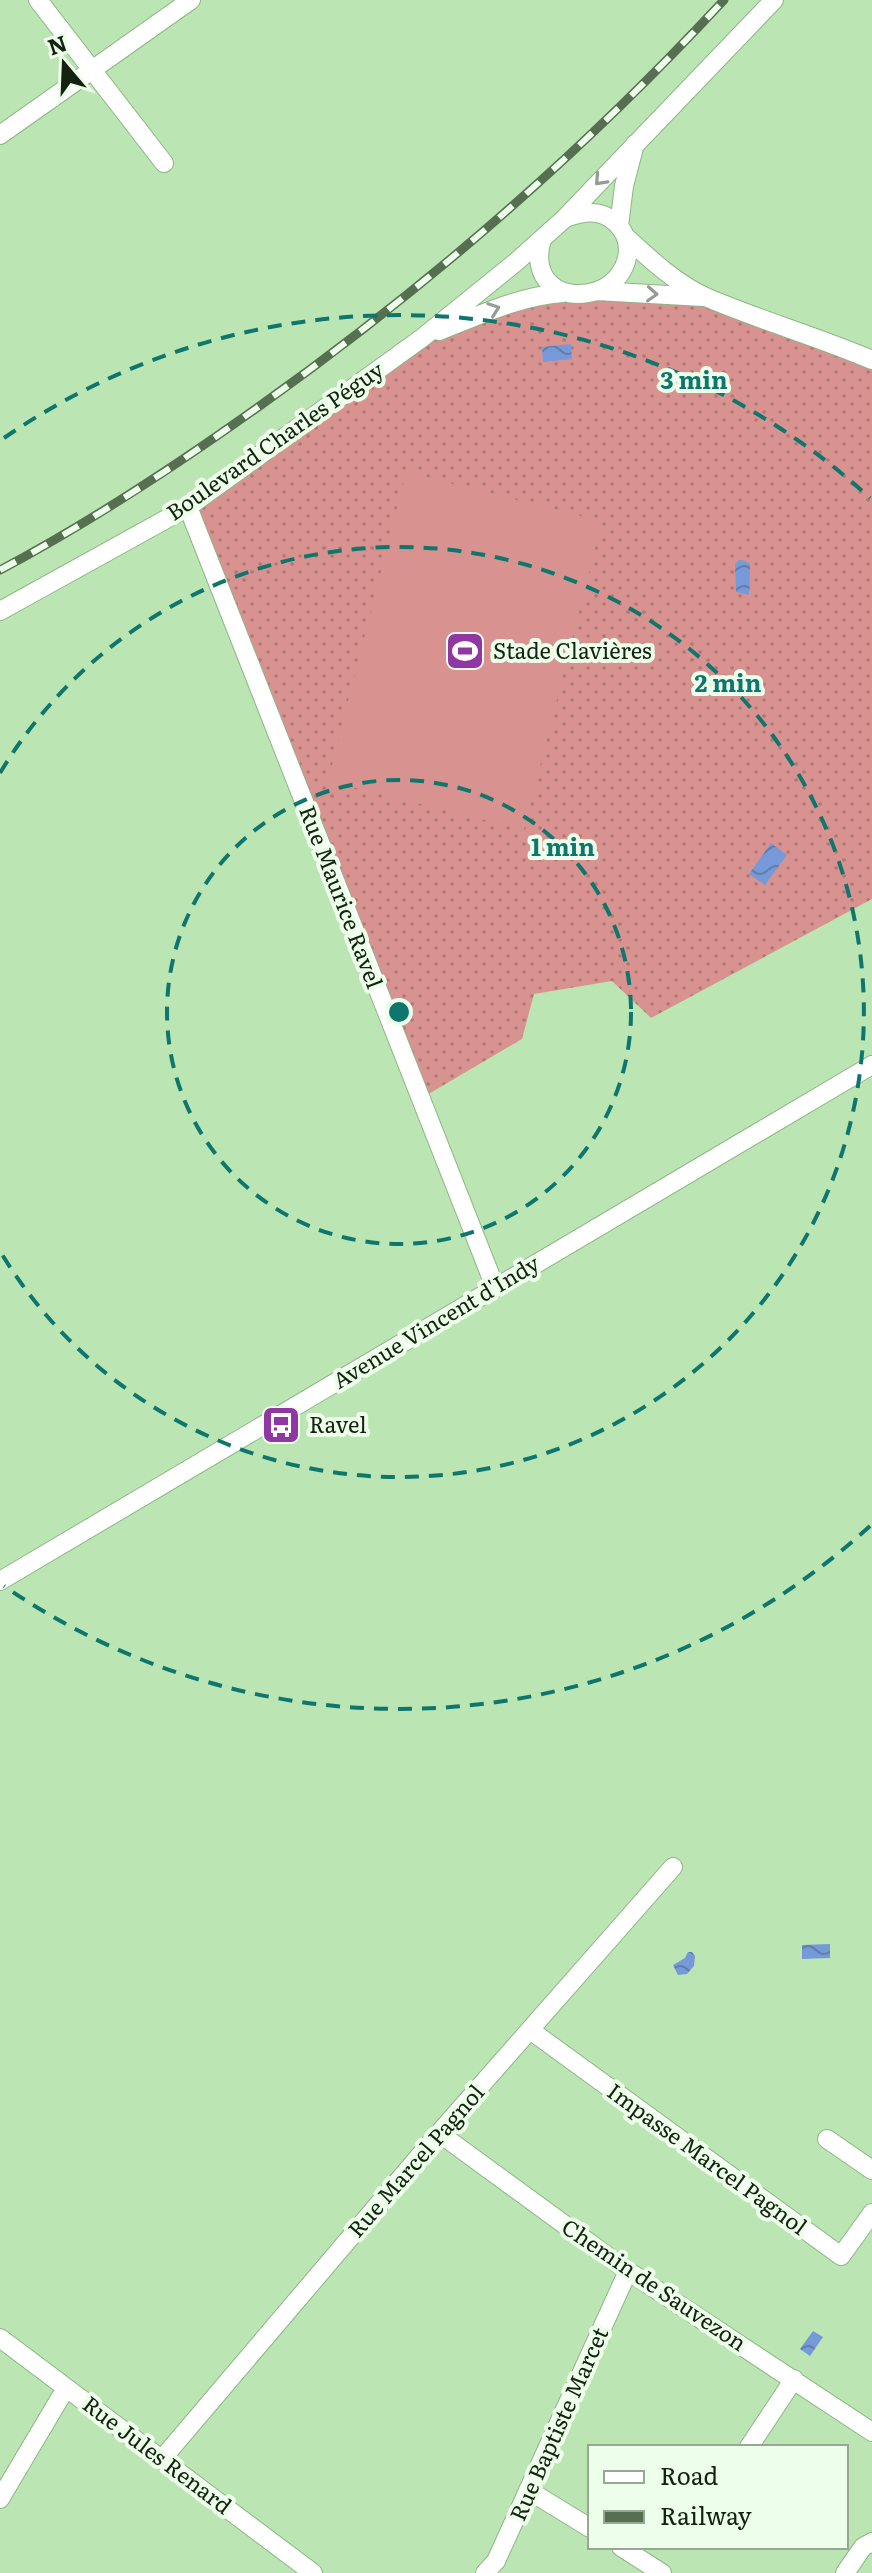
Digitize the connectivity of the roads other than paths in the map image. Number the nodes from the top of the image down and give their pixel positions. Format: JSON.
{"nodes":[{"id":1,"x":38,"y":0,"type":"edge"},
{"id":2,"x":191,"y":0,"type":"edge"},
{"id":3,"x":774,"y":0,"type":"edge"},
{"id":4,"x":92,"y":69,"type":"junction"},
{"id":5,"x":0,"y":135,"type":"edge"},
{"id":6,"x":636,"y":141,"type":"junction"},
{"id":7,"x":164,"y":163,"type":"dead end"},
{"id":8,"x":564,"y":219,"type":"junction"},
{"id":9,"x":624,"y":232,"type":"junction"},
{"id":10,"x":542,"y":239,"type":"junction"},
{"id":11,"x":597,"y":291,"type":"junction"},
{"id":12,"x":573,"y":293,"type":"junction"},
{"id":13,"x":706,"y":297,"type":"junction"},
{"id":14,"x":422,"y":338,"type":"junction"},
{"id":15,"x":849,"y":350,"type":"junction"},
{"id":16,"x":872,"y":350,"type":"edge"},
{"id":17,"x":872,"y":360,"type":"edge"},
{"id":18,"x":188,"y":507,"type":"junction"},
{"id":19,"x":0,"y":611,"type":"edge"},
{"id":20,"x":872,"y":1065,"type":"edge"},
{"id":21,"x":495,"y":1287,"type":"junction"},
{"id":22,"x":0,"y":1581,"type":"edge"},
{"id":23,"x":673,"y":1867,"type":"dead end"},
{"id":24,"x":530,"y":2030,"type":"junction"},
{"id":25,"x":439,"y":2133,"type":"junction"},
{"id":26,"x":827,"y":2139,"type":"dead end"},
{"id":27,"x":872,"y":2170,"type":"edge"},
{"id":28,"x":872,"y":2213,"type":"edge"},
{"id":29,"x":628,"y":2271,"type":"junction"},
{"id":30,"x":0,"y":2338,"type":"edge"},
{"id":31,"x":794,"y":2379,"type":"junction"},
{"id":32,"x":66,"y":2388,"type":"junction"},
{"id":33,"x":872,"y":2432,"type":"edge"},
{"id":34,"x":750,"y":2445,"type":"edge"},
{"id":35,"x":162,"y":2459,"type":"junction"},
{"id":36,"x":528,"y":2490,"type":"junction"},
{"id":37,"x":0,"y":2499,"type":"edge"},
{"id":38,"x":588,"y":2527,"type":"edge"},
{"id":39,"x":872,"y":2542,"type":"edge"},
{"id":40,"x":624,"y":2549,"type":"edge"},
{"id":41,"x":313,"y":2573,"type":"edge"},
{"id":42,"x":485,"y":2573,"type":"edge"},
{"id":43,"x":662,"y":2573,"type":"edge"},
{"id":44,"x":845,"y":2573,"type":"edge"}],
"edges":[{"from":1,"to":4,"type":"street"},
{"from":2,"to":4,"type":"street"},
{"from":3,"to":6,"type":"street"},
{"from":4,"to":5,"type":"street"},
{"from":4,"to":7,"type":"street"},
{"from":6,"to":8,"type":"street","one_way":true},
{"from":6,"to":9,"type":"street"},
{"from":8,"to":9,"type":"street"},
{"from":8,"to":10,"type":"street"},
{"from":9,"to":11,"type":"street"},
{"from":9,"to":13,"type":"street"},
{"from":10,"to":12,"type":"street"},
{"from":10,"to":14,"type":"street","name":"Boulevard Charles Péguy"},
{"from":11,"to":12,"type":"street"},
{"from":11,"to":13,"type":"street","one_way":true},
{"from":14,"to":12,"type":"street","name":"Boulevard Charles Péguy","one_way":true},
{"from":13,"to":15,"type":"street"},
{"from":14,"to":18,"type":"street","name":"Boulevard Charles Péguy"},
{"from":15,"to":16,"type":"street"},
{"from":15,"to":17,"type":"street"},
{"from":18,"to":19,"type":"street","name":"Boulevard Charles Péguy"},
{"from":18,"to":21,"type":"street","name":"Rue Maurice Ravel"},
{"from":20,"to":21,"type":"street","name":"Avenue Vincent d'Indy"},
{"from":21,"to":22,"type":"street","name":"Avenue Vincent d'Indy"},
{"from":23,"to":24,"type":"street","name":"Rue Marcel Pagnol"},
{"from":24,"to":25,"type":"street","name":"Rue Marcel Pagnol"},
{"from":24,"to":28,"type":"street","name":"Impasse Marcel Pagnol"},
{"from":25,"to":29,"type":"street","name":"Chemin de Sauvezon"},
{"from":25,"to":35,"type":"street","name":"Rue Marcel Pagnol"},
{"from":26,"to":27,"type":"street"},
{"from":29,"to":31,"type":"street","name":"Chemin de Sauvezon"},
{"from":29,"to":36,"type":"street","name":"Rue Baptiste Marcet"},
{"from":30,"to":32,"type":"street","name":"Rue Jules Renard"},
{"from":31,"to":33,"type":"street","name":"Chemin de Sauvezon"},
{"from":31,"to":34,"type":"street"},
{"from":32,"to":35,"type":"street","name":"Rue Jules Renard"},
{"from":32,"to":37,"type":"street"},
{"from":35,"to":41,"type":"street","name":"Rue Jules Renard"},
{"from":36,"to":38,"type":"street"},
{"from":36,"to":42,"type":"street","name":"Rue Baptiste Marcet"},
{"from":39,"to":44,"type":"street"},
{"from":40,"to":43,"type":"street"}]}
